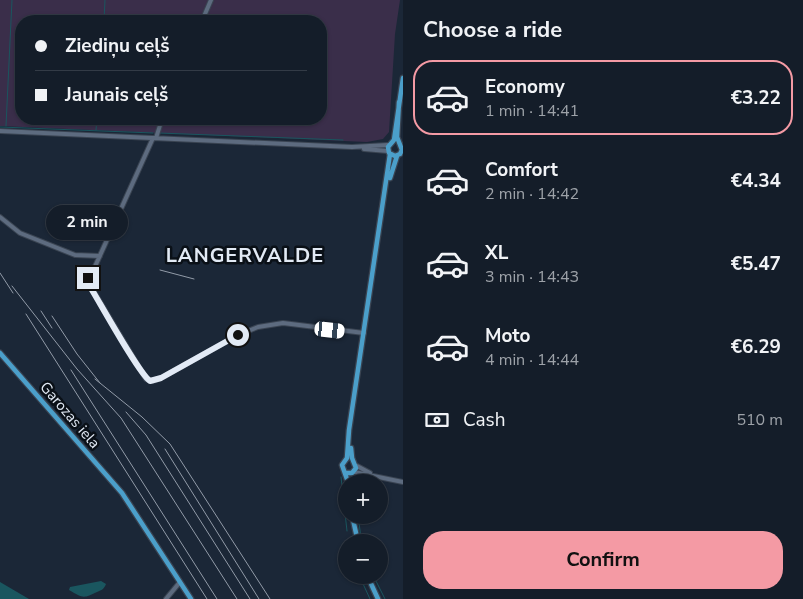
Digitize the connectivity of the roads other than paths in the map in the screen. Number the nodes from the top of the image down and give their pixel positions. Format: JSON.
{"nodes":[{"id":1,"x":211,"y":0,"type":"edge"},
{"id":2,"x":205,"y":15,"type":"edge"},
{"id":3,"x":403,"y":78,"type":"edge"},
{"id":4,"x":399,"y":102,"type":"junction"},
{"id":5,"x":159,"y":125,"type":"edge"},
{"id":6,"x":0,"y":131,"type":"edge"},
{"id":7,"x":154,"y":138,"type":"junction"},
{"id":8,"x":399,"y":142,"type":"junction"},
{"id":9,"x":390,"y":143,"type":"junction"},
{"id":10,"x":352,"y":147,"type":"junction"},
{"id":11,"x":403,"y":150,"type":"edge"},
{"id":12,"x":389,"y":152,"type":"junction"},
{"id":13,"x":399,"y":155,"type":"edge"},
{"id":14,"x":386,"y":193,"type":"junction"},
{"id":15,"x":0,"y":217,"type":"edge"},
{"id":16,"x":100,"y":256,"type":"junction"},
{"id":17,"x":364,"y":333,"type":"junction"},
{"id":18,"x":0,"y":353,"type":"edge"},
{"id":19,"x":351,"y":427,"type":"junction"},
{"id":20,"x":346,"y":460,"type":"junction"},
{"id":21,"x":352,"y":460,"type":"junction"},
{"id":22,"x":357,"y":466,"type":"junction"},
{"id":23,"x":346,"y":473,"type":"joint"},
{"id":24,"x":353,"y":473,"type":"junction"},
{"id":25,"x":359,"y":474,"type":"edge"},
{"id":26,"x":374,"y":474,"type":"edge"},
{"id":27,"x":388,"y":479,"type":"edge"},
{"id":28,"x":403,"y":482,"type":"edge"},
{"id":29,"x":180,"y":582,"type":"junction"},
{"id":30,"x":371,"y":584,"type":"edge"},
{"id":31,"x":166,"y":599,"type":"edge"},
{"id":32,"x":191,"y":599,"type":"edge"},
{"id":33,"x":378,"y":599,"type":"edge"}],
"edges":[{"from":1,"to":2,"type":"street"},
{"from":3,"to":4,"type":"main road"},
{"from":4,"to":8,"type":"main road"},
{"from":4,"to":9,"type":"main road"},
{"from":5,"to":7,"type":"street"},
{"from":6,"to":7,"type":"street"},
{"from":7,"to":10,"type":"street"},
{"from":7,"to":16,"type":"street"},
{"from":8,"to":9,"type":"main road"},
{"from":8,"to":11,"type":"main road"},
{"from":9,"to":10,"type":"street"},
{"from":9,"to":12,"type":"main road"},
{"from":10,"to":12,"type":"street"},
{"from":11,"to":13,"type":"main road"},
{"from":12,"to":13,"type":"main road"},
{"from":12,"to":14,"type":"main road"},
{"from":13,"to":14,"type":"main road"},
{"from":14,"to":17,"type":"main road"},
{"from":15,"to":16,"type":"street"},
{"from":16,"to":17,"type":"street"},
{"from":17,"to":19,"type":"main road"},
{"from":18,"to":29,"type":"main road","name":"Garozas iela"},
{"from":19,"to":20,"type":"main road"},
{"from":19,"to":21,"type":"main road"},
{"from":20,"to":21,"type":"main road"},
{"from":20,"to":23,"type":"main road"},
{"from":21,"to":22,"type":"main road"},
{"from":22,"to":24,"type":"main road"},
{"from":22,"to":26,"type":"street"},
{"from":23,"to":24,"type":"main road"},
{"from":24,"to":25,"type":"street"},
{"from":27,"to":28,"type":"street"},
{"from":29,"to":31,"type":"street"},
{"from":29,"to":32,"type":"main road","name":"Garozas iela"},
{"from":30,"to":33,"type":"main road"}]}
